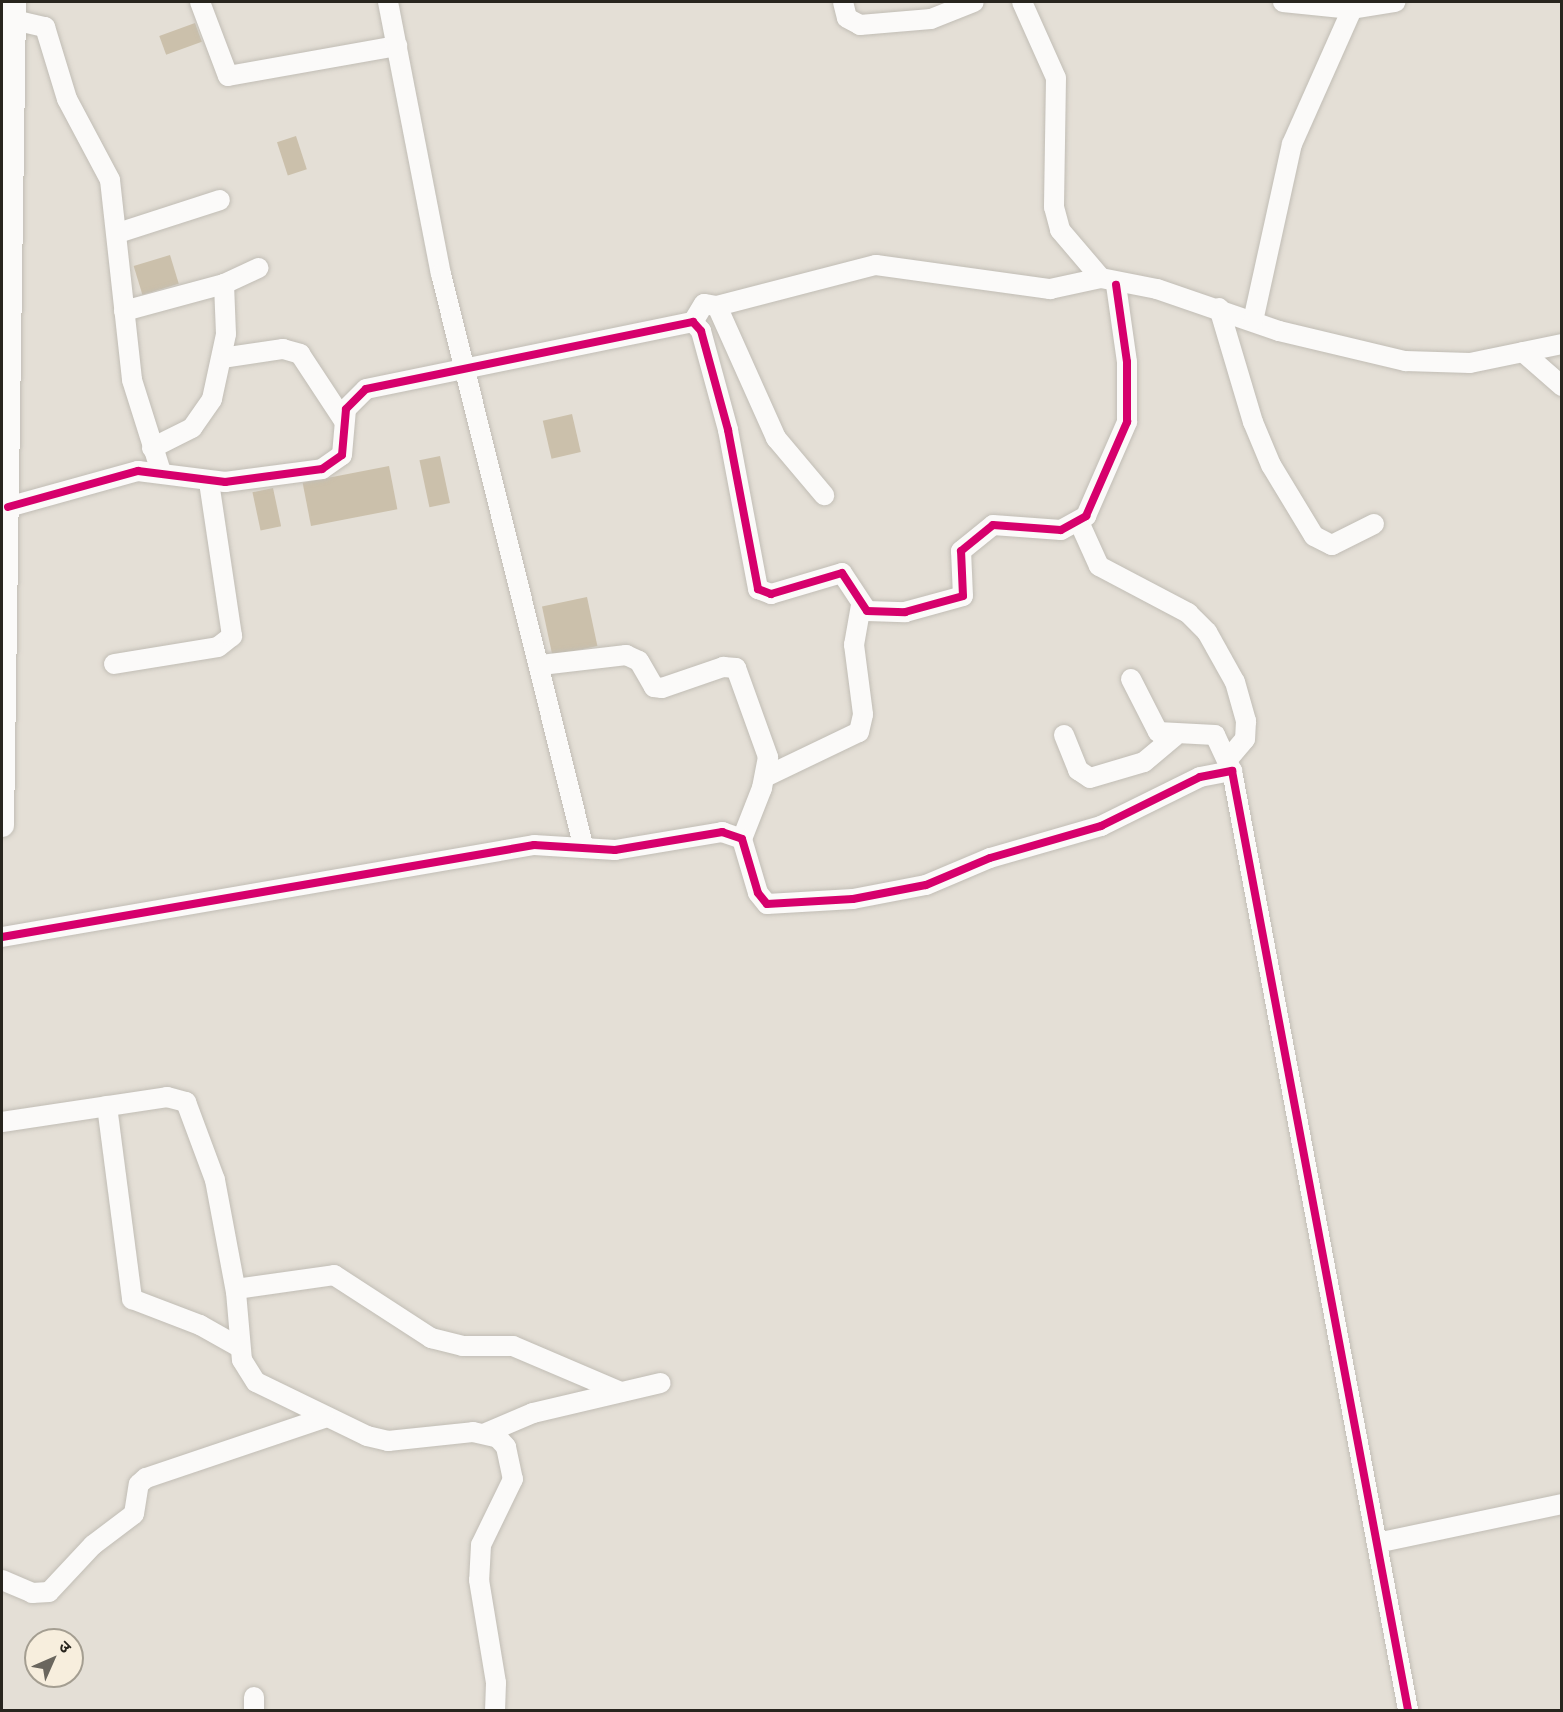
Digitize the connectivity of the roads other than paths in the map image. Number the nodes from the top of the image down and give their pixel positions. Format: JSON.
{"nodes":[{"id":1,"x":200,"y":2,"type":"edge"},
{"id":2,"x":388,"y":2,"type":"edge"},
{"id":3,"x":843,"y":2,"type":"edge"},
{"id":4,"x":974,"y":2,"type":"edge"},
{"id":5,"x":1022,"y":2,"type":"edge"},
{"id":6,"x":1283,"y":2,"type":"edge"},
{"id":7,"x":1395,"y":2,"type":"edge"},
{"id":8,"x":1352,"y":9,"type":"junction"},
{"id":9,"x":14,"y":11,"type":"edge"},
{"id":10,"x":397,"y":46,"type":"junction"},
{"id":11,"x":220,"y":200,"type":"dead end"},
{"id":12,"x":7,"y":218,"type":"edge"},
{"id":13,"x":118,"y":233,"type":"junction"},
{"id":14,"x":258,"y":268,"type":"dead end"},
{"id":15,"x":1108,"y":282,"type":"junction"},
{"id":16,"x":224,"y":284,"type":"junction"},
{"id":17,"x":717,"y":306,"type":"junction"},
{"id":18,"x":1219,"y":309,"type":"junction"},
{"id":19,"x":124,"y":310,"type":"junction"},
{"id":20,"x":1253,"y":321,"type":"junction"},
{"id":21,"x":693,"y":322,"type":"junction"},
{"id":22,"x":1562,"y":344,"type":"edge"},
{"id":23,"x":1523,"y":352,"type":"junction"},
{"id":24,"x":222,"y":358,"type":"junction"},
{"id":25,"x":464,"y":367,"type":"junction"},
{"id":26,"x":1562,"y":386,"type":"edge"},
{"id":27,"x":344,"y":422,"type":"junction"},
{"id":28,"x":152,"y":448,"type":"junction"},
{"id":29,"x":161,"y":472,"type":"junction"},
{"id":30,"x":209,"y":482,"type":"junction"},
{"id":31,"x":824,"y":495,"type":"dead end"},
{"id":32,"x":8,"y":507,"type":"junction"},
{"id":33,"x":1080,"y":524,"type":"junction"},
{"id":34,"x":1374,"y":524,"type":"dead end"},
{"id":35,"x":4,"y":595,"type":"edge"},
{"id":36,"x":861,"y":606,"type":"junction"},
{"id":37,"x":114,"y":664,"type":"dead end"},
{"id":38,"x":541,"y":664,"type":"junction"},
{"id":39,"x":1131,"y":679,"type":"dead end"},
{"id":40,"x":1064,"y":735,"type":"dead end"},
{"id":41,"x":1175,"y":735,"type":"junction"},
{"id":42,"x":1230,"y":765,"type":"junction"},
{"id":43,"x":765,"y":777,"type":"junction"},
{"id":44,"x":2,"y":825,"type":"edge"},
{"id":45,"x":742,"y":839,"type":"junction"},
{"id":46,"x":583,"y":845,"type":"junction"},
{"id":47,"x":2,"y":938,"type":"edge"},
{"id":48,"x":107,"y":1106,"type":"junction"},
{"id":49,"x":2,"y":1122,"type":"edge"},
{"id":50,"x":236,"y":1289,"type":"junction"},
{"id":51,"x":239,"y":1347,"type":"junction"},
{"id":52,"x":661,"y":1383,"type":"dead end"},
{"id":53,"x":621,"y":1392,"type":"junction"},
{"id":54,"x":324,"y":1418,"type":"junction"},
{"id":55,"x":486,"y":1433,"type":"junction"},
{"id":56,"x":1562,"y":1504,"type":"edge"},
{"id":57,"x":1377,"y":1543,"type":"junction"},
{"id":58,"x":2,"y":1580,"type":"edge"},
{"id":59,"x":495,"y":1710,"type":"edge"},
{"id":60,"x":1408,"y":1710,"type":"edge"}],
"edges":[{"from":1,"to":10,"type":"street"},
{"from":2,"to":10,"type":"street"},
{"from":3,"to":4,"type":"street"},
{"from":5,"to":15,"type":"street"},
{"from":6,"to":8,"type":"street"},
{"from":7,"to":8,"type":"street"},
{"from":8,"to":20,"type":"street"},
{"from":9,"to":12,"type":"street"},
{"from":9,"to":13,"type":"street"},
{"from":10,"to":25,"type":"street"},
{"from":11,"to":13,"type":"street"},
{"from":12,"to":32,"type":"street"},
{"from":13,"to":19,"type":"street"},
{"from":14,"to":16,"type":"street"},
{"from":15,"to":17,"type":"street"},
{"from":15,"to":18,"type":"street"},
{"from":15,"to":33,"type":"street"},
{"from":16,"to":19,"type":"street"},
{"from":16,"to":24,"type":"street"},
{"from":17,"to":21,"type":"street"},
{"from":17,"to":31,"type":"street"},
{"from":18,"to":20,"type":"street"},
{"from":18,"to":34,"type":"street"},
{"from":19,"to":28,"type":"street"},
{"from":20,"to":23,"type":"street"},
{"from":21,"to":25,"type":"street"},
{"from":21,"to":36,"type":"street"},
{"from":22,"to":23,"type":"street"},
{"from":23,"to":26,"type":"street"},
{"from":24,"to":27,"type":"street"},
{"from":24,"to":28,"type":"street"},
{"from":25,"to":27,"type":"street"},
{"from":25,"to":38,"type":"street"},
{"from":27,"to":30,"type":"street"},
{"from":28,"to":29,"type":"street"},
{"from":29,"to":30,"type":"street"},
{"from":29,"to":32,"type":"street"},
{"from":30,"to":37,"type":"street"},
{"from":32,"to":35,"type":"street"},
{"from":33,"to":36,"type":"street"},
{"from":33,"to":42,"type":"street"},
{"from":35,"to":44,"type":"street"},
{"from":36,"to":43,"type":"street"},
{"from":38,"to":43,"type":"street"},
{"from":38,"to":46,"type":"street"},
{"from":39,"to":41,"type":"street"},
{"from":40,"to":41,"type":"street"},
{"from":41,"to":42,"type":"street"},
{"from":42,"to":45,"type":"street"},
{"from":42,"to":57,"type":"street"},
{"from":43,"to":45,"type":"street"},
{"from":45,"to":46,"type":"street"},
{"from":46,"to":47,"type":"street"},
{"from":48,"to":49,"type":"street"},
{"from":48,"to":50,"type":"street"},
{"from":48,"to":51,"type":"street"},
{"from":50,"to":51,"type":"street"},
{"from":50,"to":53,"type":"street"},
{"from":51,"to":54,"type":"street"},
{"from":52,"to":53,"type":"street"},
{"from":53,"to":55,"type":"street"},
{"from":54,"to":55,"type":"street"},
{"from":54,"to":58,"type":"street"},
{"from":55,"to":59,"type":"street"},
{"from":56,"to":57,"type":"street"},
{"from":57,"to":60,"type":"street"}]}
